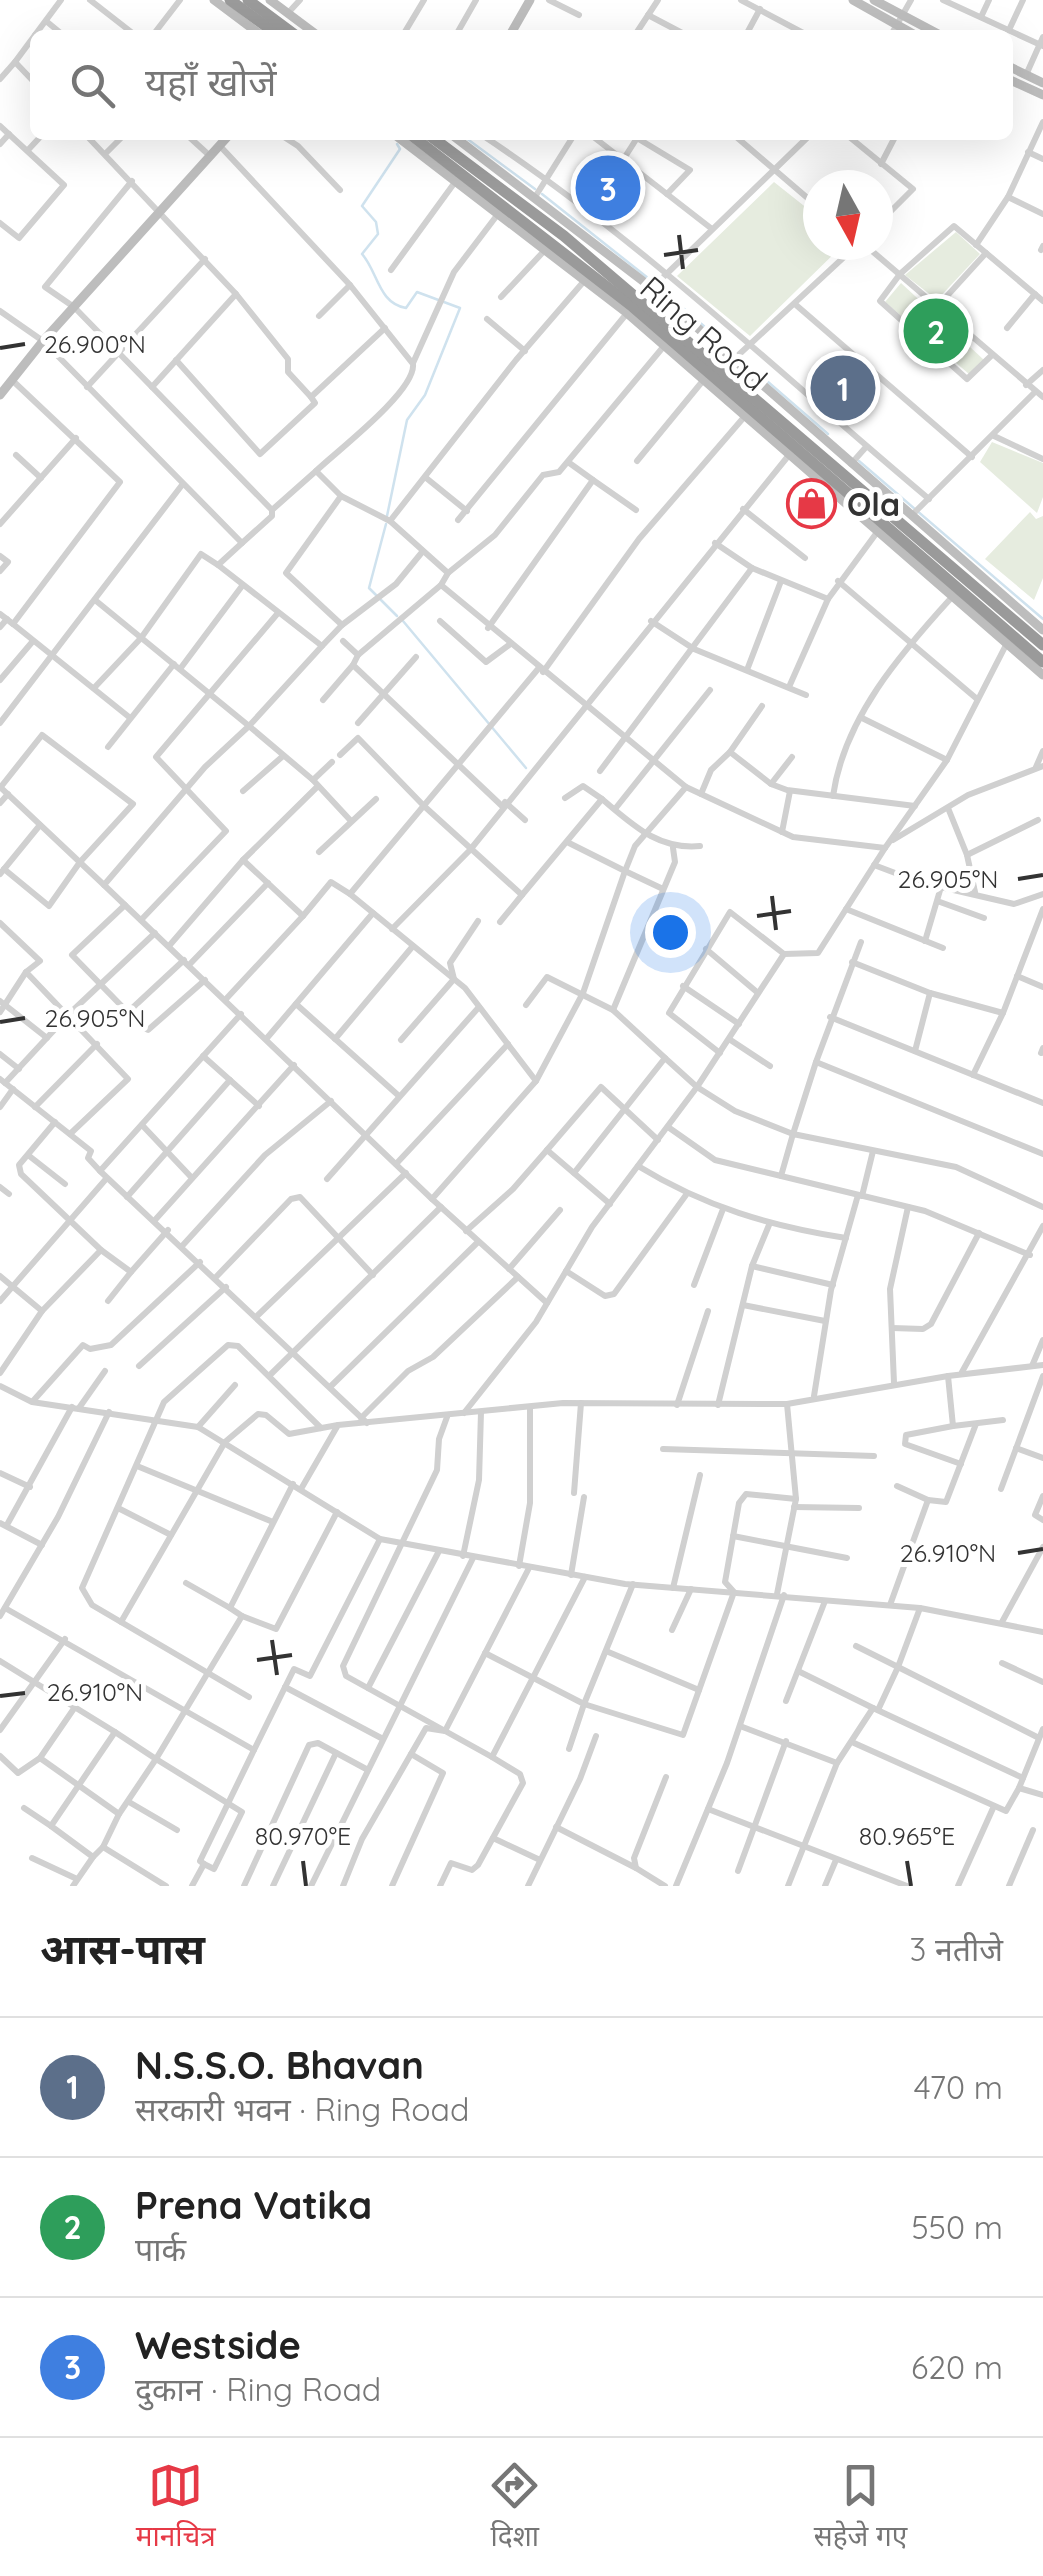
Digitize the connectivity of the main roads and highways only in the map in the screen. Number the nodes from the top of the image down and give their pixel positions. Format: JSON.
{"nodes":[{"id":1,"x":230,"y":0,"type":"edge"},
{"id":2,"x":248,"y":0,"type":"edge"},
{"id":3,"x":271,"y":30,"type":"edge"},
{"id":4,"x":288,"y":30,"type":"edge"},
{"id":5,"x":417,"y":140,"type":"edge"},
{"id":6,"x":436,"y":140,"type":"edge"},
{"id":7,"x":1043,"y":645,"type":"edge"},
{"id":8,"x":1043,"y":662,"type":"edge"}],
"edges":[{"from":1,"to":3,"type":"highway"},
{"from":2,"to":4,"type":"highway"},
{"from":5,"to":8,"type":"highway","name":"Ring Road"},
{"from":6,"to":7,"type":"highway","name":"Ring Road"}]}
